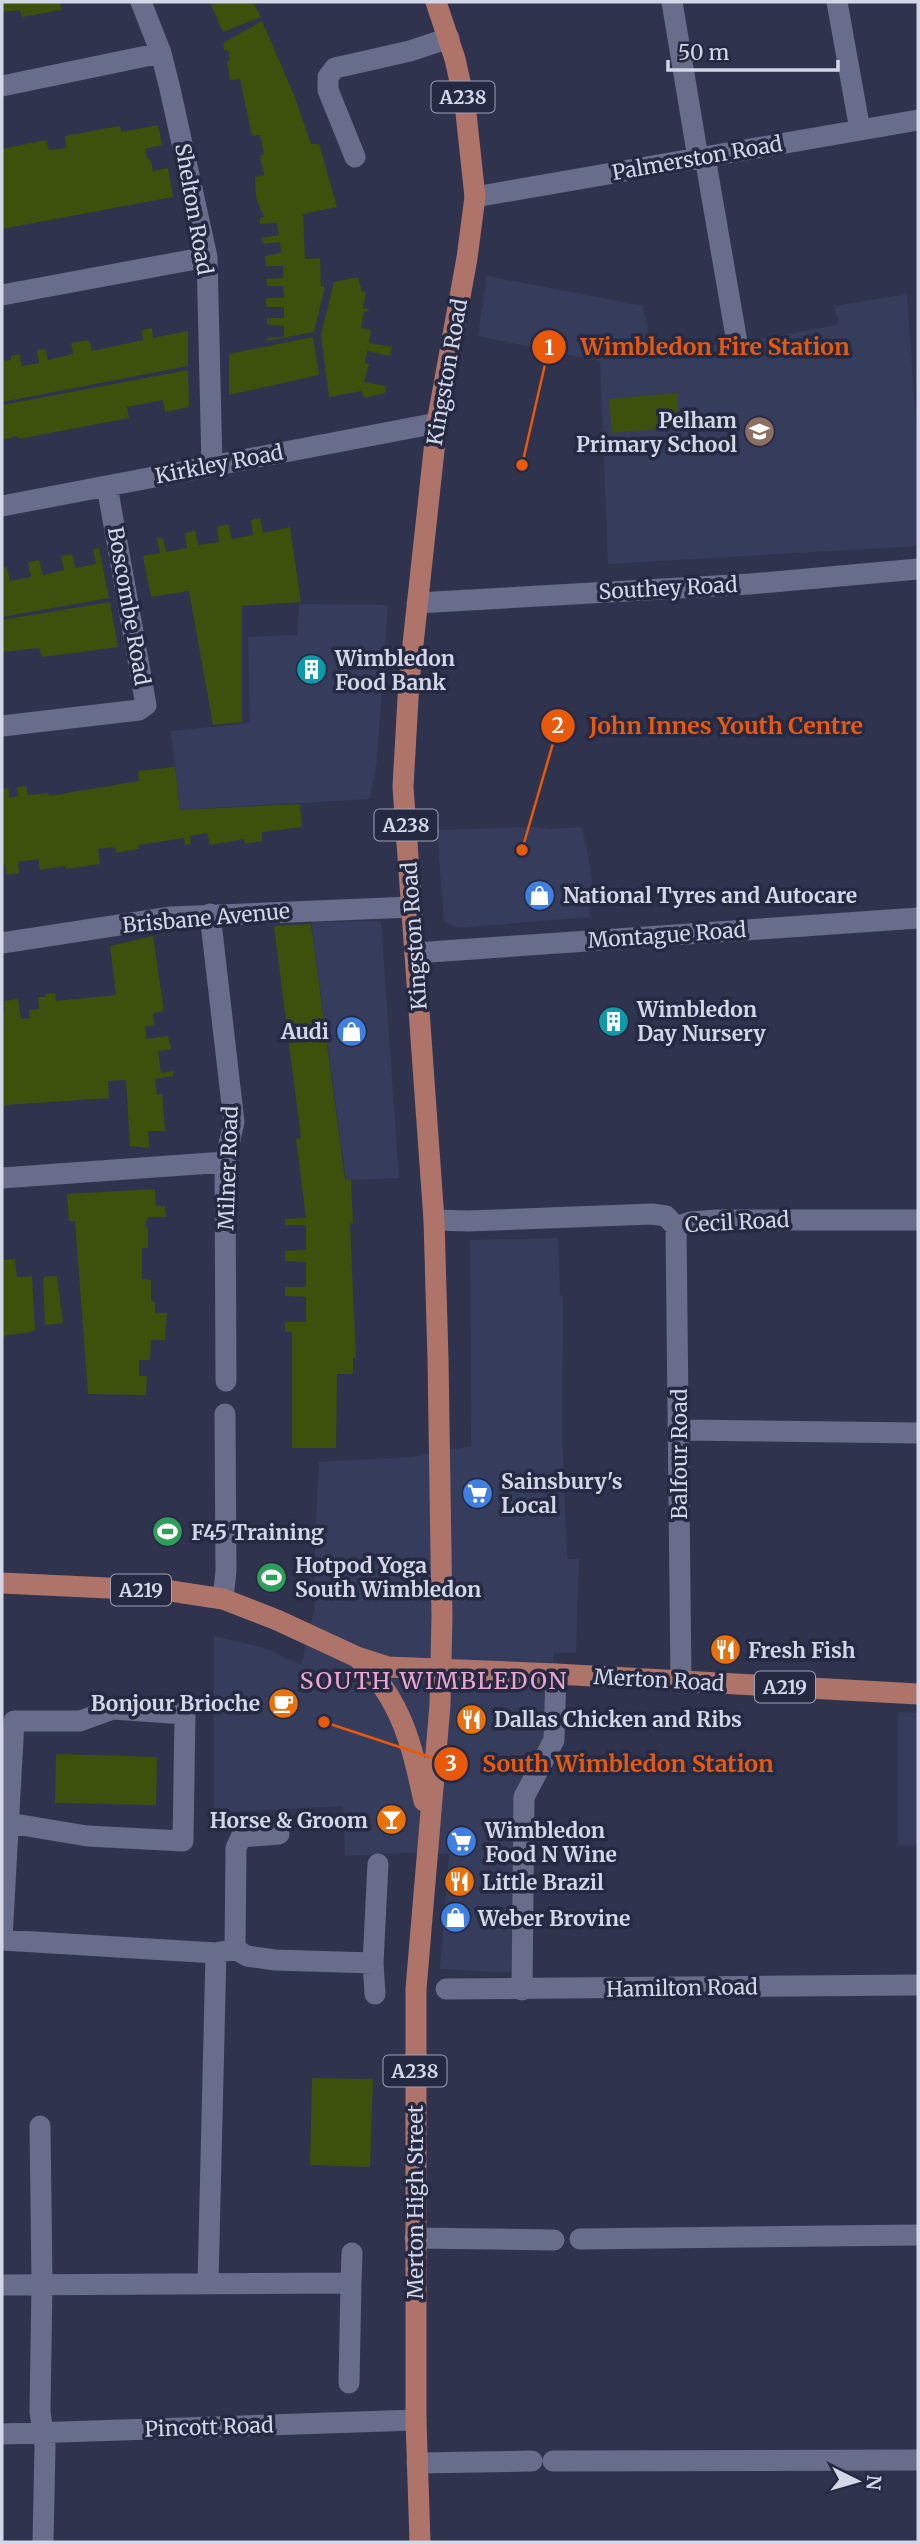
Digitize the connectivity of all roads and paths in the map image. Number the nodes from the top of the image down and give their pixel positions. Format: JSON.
{"nodes":[{"id":1,"x":141,"y":2,"type":"edge"},
{"id":2,"x":436,"y":2,"type":"edge"},
{"id":3,"x":671,"y":2,"type":"edge"},
{"id":4,"x":837,"y":2,"type":"edge"},
{"id":5,"x":449,"y":38,"type":"junction"},
{"id":6,"x":161,"y":53,"type":"junction"},
{"id":7,"x":2,"y":86,"type":"edge"},
{"id":8,"x":918,"y":120,"type":"edge"},
{"id":9,"x":860,"y":130,"type":"junction"},
{"id":10,"x":355,"y":157,"type":"dead end"},
{"id":11,"x":702,"y":157,"type":"junction"},
{"id":12,"x":475,"y":197,"type":"junction"},
{"id":13,"x":206,"y":257,"type":"junction"},
{"id":14,"x":2,"y":296,"type":"edge"},
{"id":15,"x":738,"y":348,"type":"dead end"},
{"id":16,"x":437,"y":423,"type":"junction"},
{"id":17,"x":212,"y":465,"type":"junction"},
{"id":18,"x":107,"y":486,"type":"junction"},
{"id":19,"x":2,"y":506,"type":"edge"},
{"id":20,"x":918,"y":569,"type":"edge"},
{"id":21,"x":417,"y":603,"type":"junction"},
{"id":22,"x":2,"y":726,"type":"edge"},
{"id":23,"x":412,"y":907,"type":"junction"},
{"id":24,"x":210,"y":914,"type":"junction"},
{"id":25,"x":918,"y":918,"type":"edge"},
{"id":26,"x":2,"y":943,"type":"edge"},
{"id":27,"x":415,"y":953,"type":"junction"},
{"id":28,"x":225,"y":1162,"type":"junction"},
{"id":29,"x":2,"y":1178,"type":"edge"},
{"id":30,"x":434,"y":1220,"type":"junction"},
{"id":31,"x":918,"y":1220,"type":"edge"},
{"id":32,"x":676,"y":1227,"type":"junction"},
{"id":33,"x":226,"y":1381,"type":"dead end"},
{"id":34,"x":225,"y":1414,"type":"dead end"},
{"id":35,"x":680,"y":1430,"type":"junction"},
{"id":36,"x":918,"y":1433,"type":"edge"},
{"id":37,"x":2,"y":1583,"type":"edge"},
{"id":38,"x":223,"y":1599,"type":"junction"},
{"id":39,"x":357,"y":1657,"type":"junction"},
{"id":40,"x":442,"y":1670,"type":"junction"},
{"id":41,"x":556,"y":1674,"type":"junction"},
{"id":42,"x":681,"y":1681,"type":"junction"},
{"id":43,"x":918,"y":1694,"type":"edge"},
{"id":44,"x":6,"y":1776,"type":"edge"},
{"id":45,"x":428,"y":1821,"type":"junction"},
{"id":46,"x":9,"y":1824,"type":"junction"},
{"id":47,"x":279,"y":1834,"type":"dead end"},
{"id":48,"x":378,"y":1864,"type":"dead end"},
{"id":49,"x":2,"y":1939,"type":"edge"},
{"id":50,"x":226,"y":1951,"type":"junction"},
{"id":51,"x":373,"y":1963,"type":"junction"},
{"id":52,"x":918,"y":1985,"type":"edge"},
{"id":53,"x":446,"y":1989,"type":"dead end"},
{"id":54,"x":522,"y":1990,"type":"junction"},
{"id":55,"x":375,"y":1994,"type":"dead end"},
{"id":56,"x":40,"y":2126,"type":"dead end"},
{"id":57,"x":918,"y":2235,"type":"edge"},
{"id":58,"x":415,"y":2238,"type":"junction"},
{"id":59,"x":580,"y":2239,"type":"dead end"},
{"id":60,"x":554,"y":2240,"type":"dead end"},
{"id":61,"x":352,"y":2253,"type":"dead end"},
{"id":62,"x":42,"y":2283,"type":"junction"},
{"id":63,"x":208,"y":2283,"type":"junction"},
{"id":64,"x":351,"y":2283,"type":"junction"},
{"id":65,"x":2,"y":2285,"type":"edge"},
{"id":66,"x":349,"y":2383,"type":"dead end"},
{"id":67,"x":416,"y":2420,"type":"junction"},
{"id":68,"x":43,"y":2432,"type":"junction"},
{"id":69,"x":2,"y":2434,"type":"edge"},
{"id":70,"x":918,"y":2460,"type":"edge"},
{"id":71,"x":417,"y":2463,"type":"junction"},
{"id":72,"x":43,"y":2542,"type":"edge"},
{"id":73,"x":420,"y":2542,"type":"edge"}],
"edges":[{"from":1,"to":6,"type":"street","name":"Shelton Road"},
{"from":2,"to":5,"type":"main road","name":"Kingston Road","number":"A238"},
{"from":3,"to":11,"type":"street"},
{"from":4,"to":9,"type":"street"},
{"from":5,"to":10,"type":"street"},
{"from":5,"to":12,"type":"main road","name":"Kingston Road","number":"A238"},
{"from":6,"to":7,"type":"street"},
{"from":6,"to":13,"type":"street","name":"Shelton Road"},
{"from":8,"to":9,"type":"street","name":"Palmerston Road"},
{"from":9,"to":11,"type":"street","name":"Palmerston Road"},
{"from":11,"to":12,"type":"street","name":"Palmerston Road"},
{"from":11,"to":15,"type":"street"},
{"from":12,"to":16,"type":"main road","name":"Kingston Road","number":"A238"},
{"from":13,"to":14,"type":"street"},
{"from":13,"to":17,"type":"street","name":"Shelton Road"},
{"from":16,"to":17,"type":"street","name":"Kirkley Road"},
{"from":16,"to":21,"type":"main road","name":"Kingston Road","number":"A238"},
{"from":17,"to":18,"type":"street","name":"Kirkley Road"},
{"from":18,"to":19,"type":"street","name":"Kirkley Road"},
{"from":18,"to":22,"type":"street","name":"Boscombe Road"},
{"from":20,"to":21,"type":"street","name":"Southey Road"},
{"from":21,"to":23,"type":"main road","name":"Kingston Road","number":"A238"},
{"from":23,"to":24,"type":"street","name":"Brisbane Avenue"},
{"from":23,"to":27,"type":"main road","name":"Kingston Road","number":"A238"},
{"from":24,"to":26,"type":"street","name":"Brisbane Avenue"},
{"from":24,"to":28,"type":"street","name":"Milner Road"},
{"from":25,"to":27,"type":"street","name":"Montague Road"},
{"from":27,"to":30,"type":"main road","name":"Kingston Road","number":"A238"},
{"from":28,"to":29,"type":"street"},
{"from":28,"to":33,"type":"street","name":"Milner Road"},
{"from":30,"to":32,"type":"street","name":"Cecil Road"},
{"from":30,"to":40,"type":"main road","name":"Kingston Road","number":"A238"},
{"from":31,"to":32,"type":"street","name":"Cecil Road"},
{"from":32,"to":35,"type":"street","name":"Balfour Road"},
{"from":34,"to":38,"type":"street"},
{"from":35,"to":36,"type":"street"},
{"from":35,"to":42,"type":"street","name":"Balfour Road"},
{"from":37,"to":38,"type":"main road","number":"A219"},
{"from":38,"to":39,"type":"main road","number":"A219"},
{"from":39,"to":40,"type":"main road","number":"A219"},
{"from":39,"to":45,"type":"main road","name":"Merton High Street","number":"A238"},
{"from":40,"to":41,"type":"main road","name":"Merton Road","number":"A219"},
{"from":40,"to":45,"type":"main road","name":"Merton High Street","number":"A238"},
{"from":41,"to":42,"type":"main road","name":"Merton Road","number":"A219"},
{"from":41,"to":54,"type":"street"},
{"from":42,"to":43,"type":"main road","name":"Merton Road","number":"A219"},
{"from":44,"to":46,"type":"street"},
{"from":44,"to":46,"type":"street"},
{"from":45,"to":58,"type":"main road","name":"Merton High Street","number":"A238"},
{"from":46,"to":49,"type":"street"},
{"from":47,"to":50,"type":"street"},
{"from":48,"to":51,"type":"street"},
{"from":49,"to":50,"type":"street"},
{"from":50,"to":51,"type":"street"},
{"from":50,"to":63,"type":"street"},
{"from":51,"to":55,"type":"street"},
{"from":52,"to":54,"type":"street","name":"Hamilton Road"},
{"from":53,"to":54,"type":"street","name":"Hamilton Road"},
{"from":56,"to":62,"type":"street"},
{"from":57,"to":59,"type":"street"},
{"from":58,"to":60,"type":"street"},
{"from":58,"to":67,"type":"main road","name":"Merton High Street","number":"A238"},
{"from":61,"to":64,"type":"street"},
{"from":62,"to":63,"type":"street"},
{"from":62,"to":65,"type":"street"},
{"from":62,"to":68,"type":"street"},
{"from":63,"to":64,"type":"street"},
{"from":64,"to":66,"type":"street"},
{"from":67,"to":68,"type":"street","name":"Pincott Road"},
{"from":67,"to":71,"type":"main road","name":"Merton High Street","number":"A238"},
{"from":68,"to":69,"type":"street","name":"Pincott Road"},
{"from":68,"to":72,"type":"street"},
{"from":70,"to":71,"type":"street"},
{"from":71,"to":73,"type":"main road","name":"Merton High Street","number":"A238"}]}
